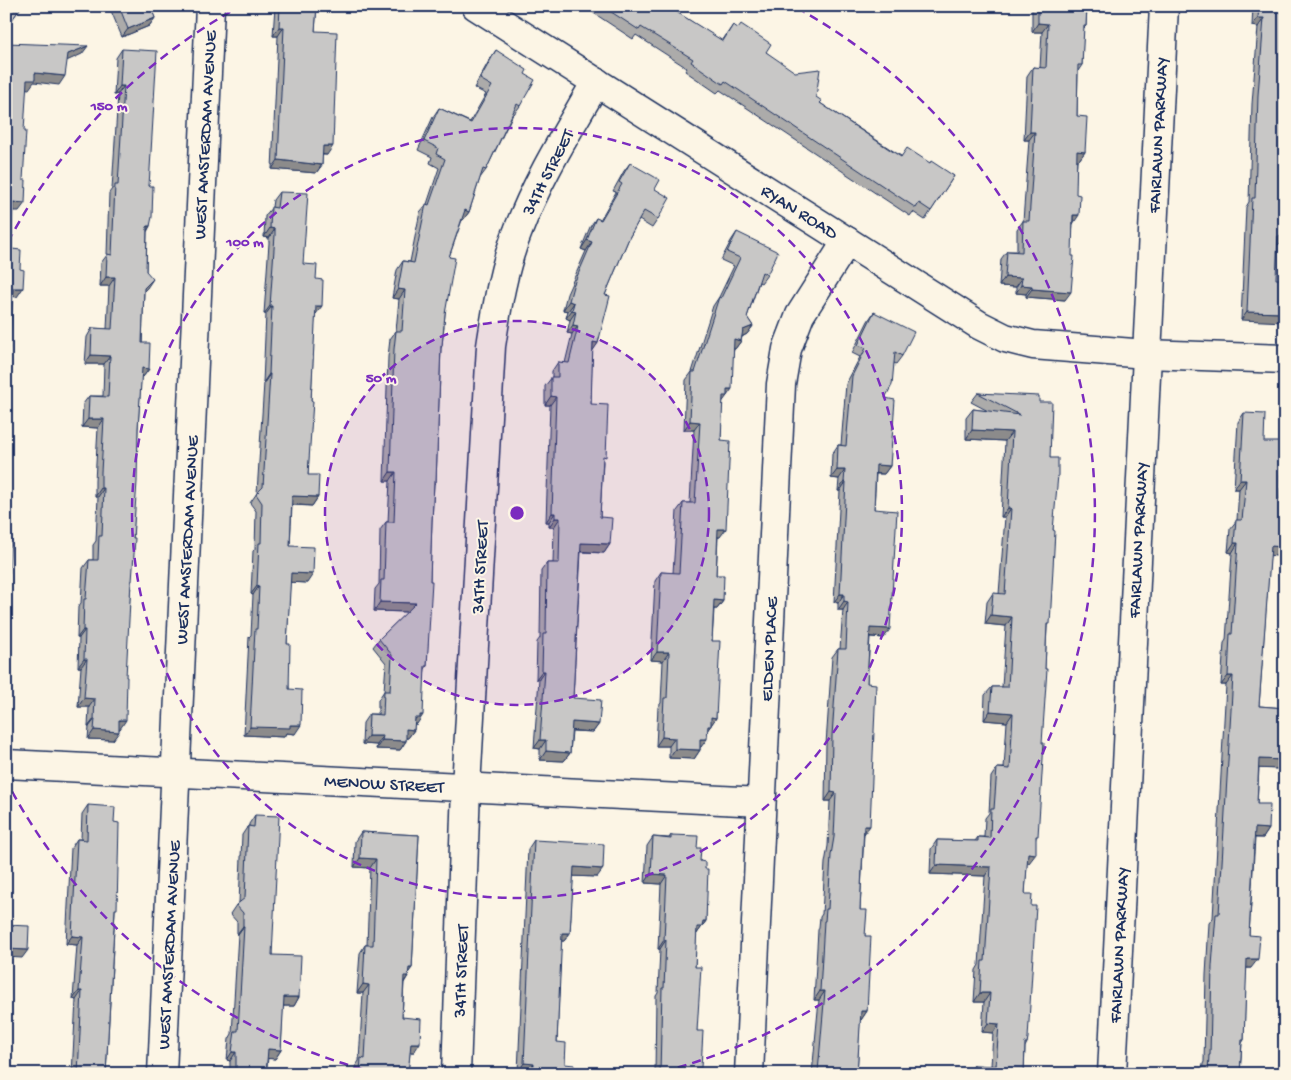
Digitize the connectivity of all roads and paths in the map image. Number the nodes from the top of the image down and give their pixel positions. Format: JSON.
{"nodes":[{"id":1,"x":210,"y":6,"type":"edge"},
{"id":2,"x":476,"y":6,"type":"edge"},
{"id":3,"x":1164,"y":6,"type":"edge"},
{"id":4,"x":596,"y":82,"type":"junction"},
{"id":5,"x":847,"y":241,"type":"junction"},
{"id":6,"x":1146,"y":354,"type":"junction"},
{"id":7,"x":1285,"y":359,"type":"edge"},
{"id":8,"x":6,"y":764,"type":"edge"},
{"id":9,"x":176,"y":772,"type":"junction"},
{"id":10,"x":466,"y":787,"type":"junction"},
{"id":11,"x":761,"y":802,"type":"junction"},
{"id":12,"x":162,"y":1074,"type":"edge"},
{"id":13,"x":456,"y":1074,"type":"edge"},
{"id":14,"x":749,"y":1074,"type":"edge"},
{"id":15,"x":1112,"y":1074,"type":"edge"}],
"edges":[{"from":1,"to":9,"type":"street","name":"WEST AMSTERDAM AVENUE"},
{"from":2,"to":4,"type":"street","name":"RYAN ROAD"},
{"from":3,"to":6,"type":"street","name":"FAIRLAWN PARKWAY"},
{"from":4,"to":5,"type":"street","name":"RYAN ROAD"},
{"from":4,"to":10,"type":"street","name":"34TH STREET"},
{"from":5,"to":6,"type":"street","name":"RYAN ROAD"},
{"from":5,"to":11,"type":"street","name":"ELDEN PLACE"},
{"from":6,"to":7,"type":"street","name":"RYAN ROAD"},
{"from":6,"to":15,"type":"street","name":"FAIRLAWN PARKWAY"},
{"from":8,"to":9,"type":"street","name":"MENOW STREET"},
{"from":9,"to":10,"type":"street","name":"MENOW STREET"},
{"from":9,"to":12,"type":"street","name":"WEST AMSTERDAM AVENUE"},
{"from":10,"to":11,"type":"street","name":"MENOW STREET"},
{"from":10,"to":13,"type":"street","name":"34TH STREET"},
{"from":11,"to":14,"type":"street","name":"ELDEN PLACE"}]}
